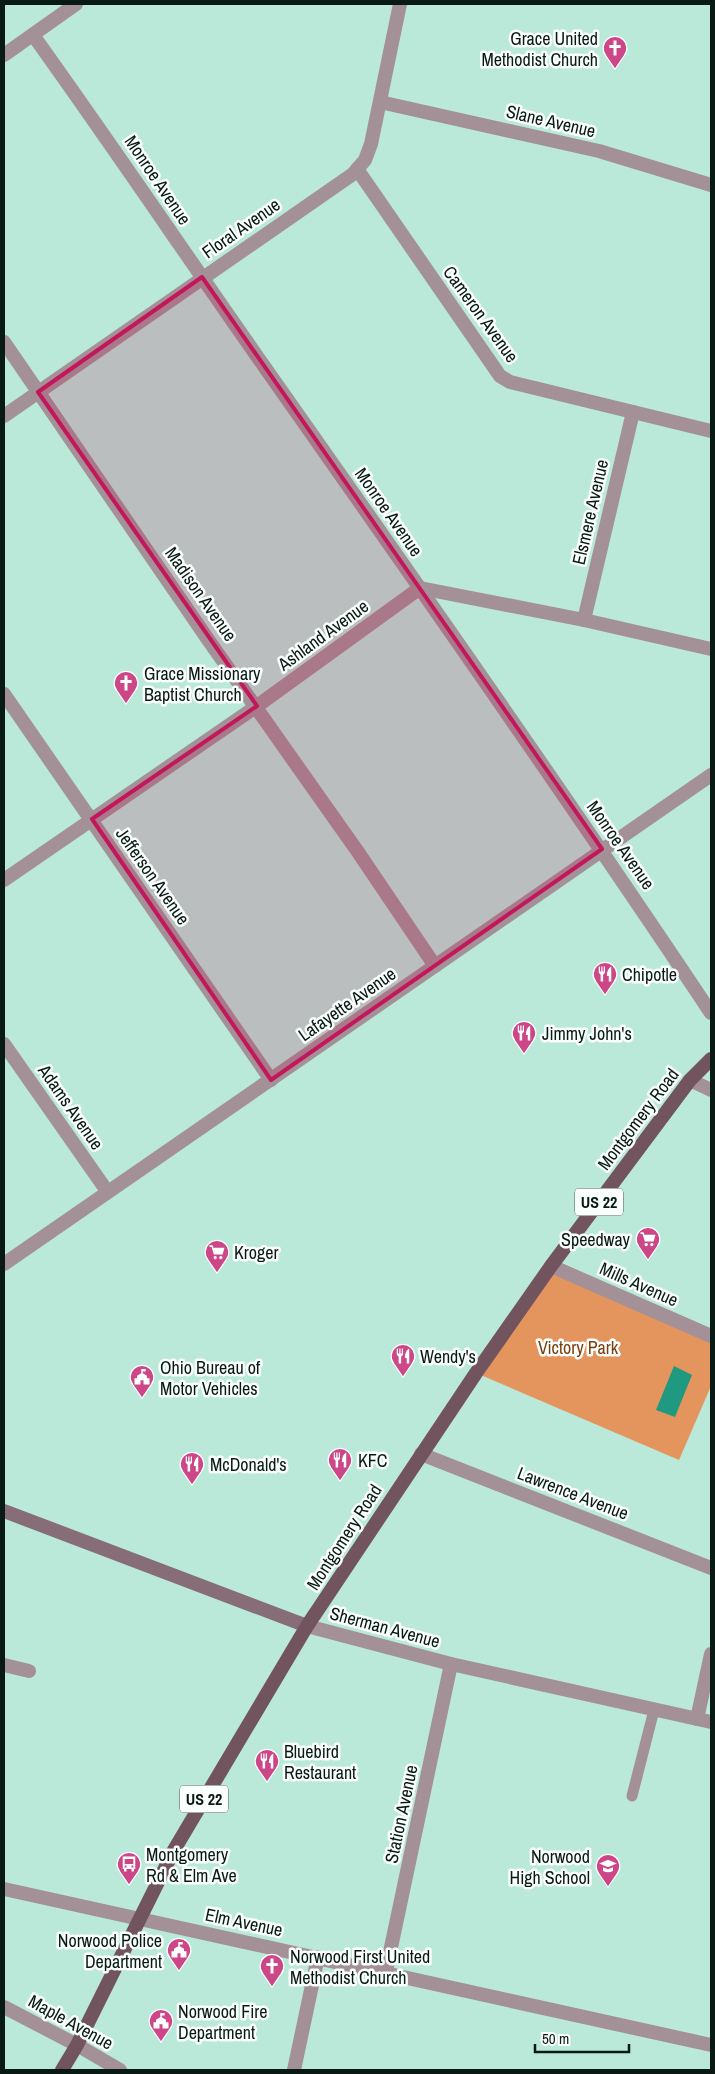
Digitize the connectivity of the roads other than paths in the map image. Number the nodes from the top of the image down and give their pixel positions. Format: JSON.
{"nodes":[{"id":1,"x":76,"y":4,"type":"edge"},
{"id":2,"x":400,"y":4,"type":"edge"},
{"id":3,"x":33,"y":35,"type":"junction"},
{"id":4,"x":4,"y":55,"type":"edge"},
{"id":5,"x":380,"y":102,"type":"junction"},
{"id":6,"x":357,"y":169,"type":"junction"},
{"id":7,"x":711,"y":185,"type":"edge"},
{"id":8,"x":202,"y":277,"type":"junction"},
{"id":9,"x":4,"y":342,"type":"edge"},
{"id":10,"x":38,"y":392,"type":"junction"},
{"id":11,"x":633,"y":412,"type":"junction"},
{"id":12,"x":4,"y":416,"type":"edge"},
{"id":13,"x":710,"y":428,"type":"edge"},
{"id":14,"x":420,"y":588,"type":"junction"},
{"id":15,"x":584,"y":620,"type":"junction"},
{"id":16,"x":711,"y":649,"type":"edge"},
{"id":17,"x":4,"y":694,"type":"edge"},
{"id":18,"x":257,"y":706,"type":"junction"},
{"id":19,"x":711,"y":775,"type":"edge"},
{"id":20,"x":92,"y":819,"type":"junction"},
{"id":21,"x":602,"y":849,"type":"junction"},
{"id":22,"x":4,"y":880,"type":"edge"},
{"id":23,"x":435,"y":966,"type":"junction"},
{"id":24,"x":711,"y":1013,"type":"edge"},
{"id":25,"x":4,"y":1044,"type":"edge"},
{"id":26,"x":711,"y":1059,"type":"edge"},
{"id":27,"x":271,"y":1080,"type":"junction"},
{"id":28,"x":690,"y":1080,"type":"junction"},
{"id":29,"x":711,"y":1090,"type":"edge"},
{"id":30,"x":107,"y":1191,"type":"junction"},
{"id":31,"x":4,"y":1264,"type":"edge"},
{"id":32,"x":551,"y":1266,"type":"junction"},
{"id":33,"x":711,"y":1336,"type":"edge"},
{"id":34,"x":420,"y":1454,"type":"junction"},
{"id":35,"x":4,"y":1511,"type":"edge"},
{"id":36,"x":711,"y":1568,"type":"edge"},
{"id":37,"x":307,"y":1626,"type":"junction"},
{"id":38,"x":711,"y":1654,"type":"edge"},
{"id":39,"x":4,"y":1664,"type":"edge"},
{"id":40,"x":451,"y":1664,"type":"junction"},
{"id":41,"x":29,"y":1671,"type":"dead end"},
{"id":42,"x":654,"y":1710,"type":"junction"},
{"id":43,"x":697,"y":1719,"type":"junction"},
{"id":44,"x":711,"y":1722,"type":"edge"},
{"id":45,"x":632,"y":1796,"type":"dead end"},
{"id":46,"x":4,"y":1889,"type":"edge"},
{"id":47,"x":139,"y":1918,"type":"junction"},
{"id":48,"x":318,"y":1958,"type":"junction"},
{"id":49,"x":386,"y":1971,"type":"junction"},
{"id":50,"x":4,"y":2007,"type":"edge"},
{"id":51,"x":711,"y":2044,"type":"edge"},
{"id":52,"x":78,"y":2045,"type":"junction"},
{"id":53,"x":62,"y":2070,"type":"edge"},
{"id":54,"x":120,"y":2070,"type":"edge"},
{"id":55,"x":294,"y":2070,"type":"edge"}],
"edges":[{"from":1,"to":3,"type":"street"},
{"from":2,"to":5,"type":"street","name":"Floral Avenue"},
{"from":3,"to":4,"type":"street"},
{"from":3,"to":8,"type":"street","name":"Monroe Avenue"},
{"from":5,"to":6,"type":"street","name":"Floral Avenue"},
{"from":5,"to":7,"type":"street","name":"Slane Avenue"},
{"from":6,"to":8,"type":"street","name":"Floral Avenue"},
{"from":6,"to":11,"type":"street","name":"Cameron Avenue"},
{"from":8,"to":10,"type":"street","name":"Floral Avenue"},
{"from":8,"to":14,"type":"street","name":"Monroe Avenue"},
{"from":9,"to":10,"type":"street","name":"Madison Avenue"},
{"from":10,"to":12,"type":"street","name":"Floral Avenue"},
{"from":10,"to":18,"type":"street","name":"Madison Avenue"},
{"from":11,"to":13,"type":"street","name":"Cameron Avenue"},
{"from":11,"to":15,"type":"street","name":"Elsmere Avenue"},
{"from":14,"to":15,"type":"street"},
{"from":14,"to":18,"type":"street","name":"Ashland Avenue"},
{"from":14,"to":21,"type":"street","name":"Monroe Avenue"},
{"from":15,"to":16,"type":"street"},
{"from":17,"to":20,"type":"street","name":"Jefferson Avenue"},
{"from":18,"to":20,"type":"street","name":"Ashland Avenue"},
{"from":18,"to":23,"type":"street","name":"Madison Avenue"},
{"from":19,"to":21,"type":"street","name":"Lafayette Avenue"},
{"from":20,"to":22,"type":"street","name":"Ashland Avenue"},
{"from":20,"to":27,"type":"street","name":"Jefferson Avenue"},
{"from":21,"to":23,"type":"street","name":"Lafayette Avenue"},
{"from":21,"to":24,"type":"street","name":"Monroe Avenue"},
{"from":23,"to":27,"type":"street","name":"Lafayette Avenue"},
{"from":25,"to":30,"type":"street","name":"Adams Avenue"},
{"from":26,"to":28,"type":"main road","name":"Montgomery Road","number":"US 22"},
{"from":27,"to":30,"type":"street","name":"Lafayette Avenue"},
{"from":28,"to":29,"type":"street"},
{"from":28,"to":32,"type":"main road","name":"Montgomery Road","number":"US 22"},
{"from":30,"to":31,"type":"street","name":"Lafayette Avenue"},
{"from":32,"to":33,"type":"street","name":"Mills Avenue"},
{"from":32,"to":34,"type":"main road","name":"Montgomery Road","number":"US 22"},
{"from":34,"to":36,"type":"street","name":"Lawrence Avenue"},
{"from":34,"to":37,"type":"main road","name":"Montgomery Road","number":"US 22"},
{"from":35,"to":37,"type":"main road","name":"Sherman Avenue"},
{"from":37,"to":40,"type":"street","name":"Sherman Avenue"},
{"from":37,"to":47,"type":"main road","name":"Montgomery Road","number":"US 22"},
{"from":38,"to":43,"type":"street"},
{"from":39,"to":41,"type":"street"},
{"from":40,"to":42,"type":"street","name":"Sherman Avenue"},
{"from":40,"to":49,"type":"street","name":"Station Avenue"},
{"from":42,"to":43,"type":"street","name":"Sherman Avenue"},
{"from":42,"to":45,"type":"street"},
{"from":43,"to":44,"type":"street","name":"Sherman Avenue"},
{"from":46,"to":47,"type":"street","name":"Elm Avenue"},
{"from":47,"to":48,"type":"street","name":"Elm Avenue"},
{"from":47,"to":52,"type":"main road","name":"Montgomery Road","number":"US 22"},
{"from":48,"to":49,"type":"street","name":"Elm Avenue"},
{"from":48,"to":55,"type":"street"},
{"from":49,"to":51,"type":"street","name":"Elm Avenue"},
{"from":50,"to":52,"type":"street","name":"Maple Avenue"},
{"from":52,"to":53,"type":"main road","name":"Montgomery Road","number":"US 22"},
{"from":52,"to":54,"type":"street","name":"Maple Avenue"}]}
